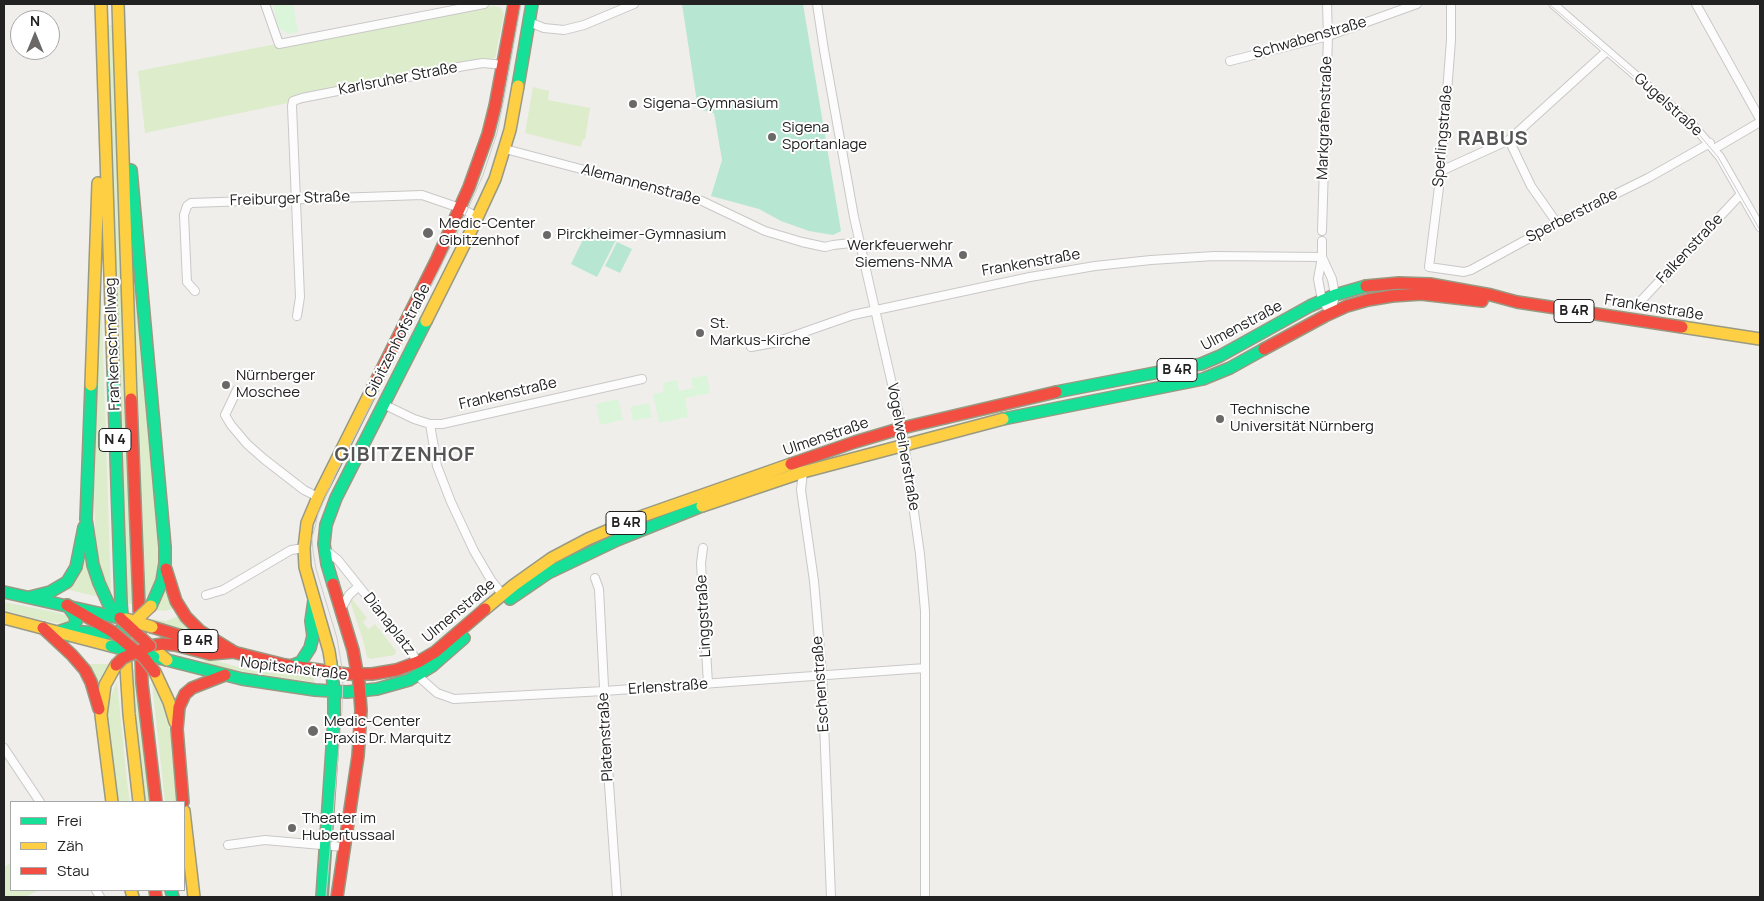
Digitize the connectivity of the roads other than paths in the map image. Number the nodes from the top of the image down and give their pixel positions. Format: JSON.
{"nodes":[{"id":1,"x":101,"y":4,"type":"edge"},
{"id":2,"x":118,"y":4,"type":"edge"},
{"id":3,"x":265,"y":4,"type":"edge"},
{"id":4,"x":484,"y":4,"type":"edge"},
{"id":5,"x":514,"y":4,"type":"edge"},
{"id":6,"x":532,"y":4,"type":"edge"},
{"id":7,"x":634,"y":4,"type":"edge"},
{"id":8,"x":817,"y":4,"type":"edge"},
{"id":9,"x":1327,"y":4,"type":"edge"},
{"id":10,"x":1416,"y":4,"type":"edge"},
{"id":11,"x":1451,"y":4,"type":"edge"},
{"id":12,"x":1553,"y":4,"type":"edge"},
{"id":13,"x":1696,"y":4,"type":"edge"},
{"id":14,"x":441,"y":8,"type":"edge"},
{"id":15,"x":529,"y":22,"type":"junction"},
{"id":16,"x":1328,"y":36,"type":"junction"},
{"id":17,"x":1607,"y":51,"type":"junction"},
{"id":18,"x":1230,"y":61,"type":"dead end"},
{"id":19,"x":504,"y":65,"type":"junction"},
{"id":20,"x":119,"y":69,"type":"junction"},
{"id":21,"x":103,"y":77,"type":"junction"},
{"id":22,"x":1760,"y":121,"type":"edge"},
{"id":23,"x":1509,"y":140,"type":"junction"},
{"id":24,"x":1712,"y":146,"type":"junction"},
{"id":25,"x":505,"y":149,"type":"junction"},
{"id":26,"x":1441,"y":171,"type":"junction"},
{"id":27,"x":1741,"y":194,"type":"junction"},
{"id":28,"x":296,"y":200,"type":"junction"},
{"id":29,"x":460,"y":208,"type":"junction"},
{"id":30,"x":478,"y":217,"type":"junction"},
{"id":31,"x":1557,"y":223,"type":"junction"},
{"id":32,"x":1760,"y":227,"type":"edge"},
{"id":33,"x":1322,"y":231,"type":"dead end"},
{"id":34,"x":1322,"y":241,"type":"dead end"},
{"id":35,"x":860,"y":242,"type":"junction"},
{"id":36,"x":1322,"y":257,"type":"junction"},
{"id":37,"x":1429,"y":267,"type":"joint"},
{"id":38,"x":195,"y":291,"type":"dead end"},
{"id":39,"x":1335,"y":295,"type":"junction"},
{"id":40,"x":1322,"y":300,"type":"junction"},
{"id":41,"x":1516,"y":302,"type":"junction"},
{"id":42,"x":1638,"y":304,"type":"dead end"},
{"id":43,"x":874,"y":310,"type":"junction"},
{"id":44,"x":1332,"y":313,"type":"junction"},
{"id":45,"x":297,"y":316,"type":"dead end"},
{"id":46,"x":1759,"y":340,"type":"edge"},
{"id":47,"x":751,"y":347,"type":"dead end"},
{"id":48,"x":642,"y":379,"type":"dead end"},
{"id":49,"x":237,"y":390,"type":"dead end"},
{"id":50,"x":383,"y":404,"type":"junction"},
{"id":51,"x":430,"y":424,"type":"junction"},
{"id":52,"x":902,"y":428,"type":"junction"},
{"id":53,"x":904,"y":444,"type":"junction"},
{"id":54,"x":803,"y":472,"type":"junction"},
{"id":55,"x":318,"y":497,"type":"junction"},
{"id":56,"x":86,"y":519,"type":"junction"},
{"id":57,"x":304,"y":548,"type":"junction"},
{"id":58,"x":703,"y":548,"type":"dead end"},
{"id":59,"x":328,"y":551,"type":"junction"},
{"id":60,"x":165,"y":563,"type":"junction"},
{"id":61,"x":595,"y":578,"type":"dead end"},
{"id":62,"x":359,"y":586,"type":"junction"},
{"id":63,"x":4,"y":592,"type":"edge"},
{"id":64,"x":502,"y":594,"type":"junction"},
{"id":65,"x":206,"y":595,"type":"dead end"},
{"id":66,"x":30,"y":597,"type":"junction"},
{"id":67,"x":314,"y":600,"type":"junction"},
{"id":68,"x":67,"y":605,"type":"junction"},
{"id":69,"x":341,"y":609,"type":"junction"},
{"id":70,"x":4,"y":618,"type":"edge"},
{"id":71,"x":123,"y":620,"type":"junction"},
{"id":72,"x":43,"y":628,"type":"junction"},
{"id":73,"x":111,"y":631,"type":"junction"},
{"id":74,"x":62,"y":634,"type":"junction"},
{"id":75,"x":153,"y":649,"type":"junction"},
{"id":76,"x":136,"y":652,"type":"junction"},
{"id":77,"x":234,"y":652,"type":"junction"},
{"id":78,"x":210,"y":654,"type":"junction"},
{"id":79,"x":415,"y":658,"type":"junction"},
{"id":80,"x":290,"y":666,"type":"junction"},
{"id":81,"x":925,"y":668,"type":"junction"},
{"id":82,"x":202,"y":669,"type":"junction"},
{"id":83,"x":333,"y":673,"type":"junction"},
{"id":84,"x":358,"y":674,"type":"junction"},
{"id":85,"x":822,"y":674,"type":"junction"},
{"id":86,"x":225,"y":675,"type":"junction"},
{"id":87,"x":418,"y":676,"type":"junction"},
{"id":88,"x":708,"y":684,"type":"junction"},
{"id":89,"x":360,"y":691,"type":"junction"},
{"id":90,"x":604,"y":691,"type":"junction"},
{"id":91,"x":334,"y":692,"type":"junction"},
{"id":92,"x":101,"y":714,"type":"junction"},
{"id":93,"x":177,"y":729,"type":"junction"},
{"id":94,"x":4,"y":748,"type":"edge"},
{"id":95,"x":39,"y":801,"type":"edge"},
{"id":96,"x":112,"y":801,"type":"edge"},
{"id":97,"x":139,"y":801,"type":"edge"},
{"id":98,"x":156,"y":801,"type":"edge"},
{"id":99,"x":183,"y":801,"type":"edge"},
{"id":100,"x":185,"y":820,"type":"edge"},
{"id":101,"x":228,"y":845,"type":"dead end"},
{"id":102,"x":325,"y":845,"type":"junction"},
{"id":103,"x":344,"y":847,"type":"junction"},
{"id":104,"x":194,"y":897,"type":"edge"},
{"id":105,"x":322,"y":897,"type":"edge"},
{"id":106,"x":337,"y":897,"type":"edge"},
{"id":107,"x":617,"y":897,"type":"edge"},
{"id":108,"x":831,"y":897,"type":"edge"},
{"id":109,"x":925,"y":897,"type":"edge"}],
"edges":[{"from":1,"to":21,"type":"main road","name":"Frankenschnellweg"},
{"from":2,"to":20,"type":"main road","name":"Frankenschnellweg"},
{"from":3,"to":14,"type":"street"},
{"from":4,"to":14,"type":"street"},
{"from":5,"to":19,"type":"main road","name":"Gibitzenhofstraße"},
{"from":6,"to":15,"type":"main road","name":"Gibitzenhofstraße"},
{"from":7,"to":15,"type":"street"},
{"from":8,"to":35,"type":"street","name":"Vogelweiherstraße"},
{"from":9,"to":16,"type":"street","name":"Markgrafenstraße"},
{"from":10,"to":16,"type":"street","name":"Schwabenstraße"},
{"from":11,"to":26,"type":"street","name":"Sperlingstraße"},
{"from":12,"to":17,"type":"street","name":"Gugelstraße"},
{"from":13,"to":22,"type":"street"},
{"from":15,"to":25,"type":"main road","name":"Gibitzenhofstraße"},
{"from":16,"to":18,"type":"street","name":"Schwabenstraße"},
{"from":16,"to":33,"type":"street","name":"Markgrafenstraße"},
{"from":17,"to":23,"type":"street"},
{"from":17,"to":24,"type":"street","name":"Gugelstraße"},
{"from":19,"to":28,"type":"street","name":"Karlsruher Straße"},
{"from":19,"to":29,"type":"main road","name":"Gibitzenhofstraße"},
{"from":20,"to":60,"type":"main road"},
{"from":20,"to":98,"type":"main road","name":"Frankenschnellweg","number":"N 4"},
{"from":21,"to":56,"type":"main road"},
{"from":21,"to":97,"type":"main road","name":"Frankenschnellweg","number":"N 4"},
{"from":22,"to":24,"type":"street","name":"Sperberstraße"},
{"from":23,"to":26,"type":"street"},
{"from":23,"to":31,"type":"street"},
{"from":24,"to":27,"type":"street","name":"Gugelstraße"},
{"from":24,"to":31,"type":"street","name":"Sperberstraße"},
{"from":25,"to":30,"type":"main road","name":"Gibitzenhofstraße"},
{"from":25,"to":35,"type":"street","name":"Alemannenstraße"},
{"from":26,"to":37,"type":"street","name":"Sperlingstraße"},
{"from":27,"to":32,"type":"street","name":"Gugelstraße"},
{"from":27,"to":42,"type":"street","name":"Falkenstraße"},
{"from":28,"to":29,"type":"street","name":"Freiburger Straße"},
{"from":28,"to":38,"type":"street","name":"Freiburger Straße"},
{"from":28,"to":45,"type":"street"},
{"from":29,"to":30,"type":"street","name":"Freiburger Straße"},
{"from":29,"to":55,"type":"main road","name":"Gibitzenhofstraße"},
{"from":30,"to":50,"type":"main road","name":"Gibitzenhofstraße"},
{"from":31,"to":37,"type":"street","name":"Sperberstraße"},
{"from":34,"to":36,"type":"street"},
{"from":35,"to":43,"type":"street","name":"Vogelweiherstraße"},
{"from":36,"to":39,"type":"street"},
{"from":36,"to":40,"type":"street"},
{"from":36,"to":43,"type":"street","name":"Frankenstraße"},
{"from":39,"to":40,"type":"main road","name":"Ulmenstraße","number":"B 4R"},
{"from":39,"to":41,"type":"main road","name":"Frankenstraße","number":"B 4R"},
{"from":39,"to":44,"type":"street"},
{"from":40,"to":44,"type":"street"},
{"from":40,"to":52,"type":"main road","name":"Ulmenstraße","number":"B 4R"},
{"from":41,"to":44,"type":"main road","name":"Frankenstraße","number":"B 4R"},
{"from":41,"to":46,"type":"main road","name":"Frankenstraße","number":"B 4R"},
{"from":43,"to":47,"type":"street","name":"Frankenstraße"},
{"from":43,"to":52,"type":"street","name":"Vogelweiherstraße"},
{"from":44,"to":53,"type":"main road","name":"Ulmenstraße","number":"B 4R"},
{"from":48,"to":51,"type":"street","name":"Frankenstraße"},
{"from":49,"to":55,"type":"street"},
{"from":50,"to":51,"type":"street","name":"Frankenstraße"},
{"from":50,"to":59,"type":"main road","name":"Gibitzenhofstraße"},
{"from":51,"to":64,"type":"street"},
{"from":52,"to":53,"type":"street","name":"Vogelweiherstraße"},
{"from":52,"to":64,"type":"main road","name":"Ulmenstraße","number":"B 4R"},
{"from":53,"to":54,"type":"main road","name":"Ulmenstraße","number":"B 4R"},
{"from":53,"to":81,"type":"street","name":"Vogelweiherstraße"},
{"from":54,"to":85,"type":"street","name":"Eschenstraße"},
{"from":54,"to":87,"type":"main road","name":"Ulmenstraße","number":"B 4R"},
{"from":55,"to":57,"type":"main road","name":"Gibitzenhofstraße"},
{"from":56,"to":66,"type":"main road"},
{"from":56,"to":71,"type":"main road"},
{"from":57,"to":65,"type":"street"},
{"from":57,"to":67,"type":"main road","name":"Gibitzenhofstraße"},
{"from":58,"to":88,"type":"street","name":"Linggstraße"},
{"from":59,"to":62,"type":"street","name":"Dianaplatz"},
{"from":59,"to":69,"type":"main road","name":"Gibitzenhofstraße"},
{"from":60,"to":71,"type":"main road","bridge":true},
{"from":60,"to":77,"type":"main road"},
{"from":61,"to":90,"type":"street","name":"Platenstraße"},
{"from":62,"to":69,"type":"street","name":"Dianaplatz"},
{"from":62,"to":79,"type":"street","name":"Dianaplatz"},
{"from":63,"to":66,"type":"main road","number":"B 4R"},
{"from":64,"to":79,"type":"main road","name":"Ulmenstraße","number":"B 4R"},
{"from":66,"to":68,"type":"main road","number":"B 4R"},
{"from":67,"to":80,"type":"main road"},
{"from":67,"to":83,"type":"main road","name":"Gibitzenhofstraße"},
{"from":68,"to":71,"type":"main road","number":"B 4R"},
{"from":68,"to":73,"type":"main road"},
{"from":68,"to":74,"type":"main road"},
{"from":69,"to":84,"type":"main road","name":"Gibitzenhofstraße"},
{"from":70,"to":72,"type":"main road"},
{"from":71,"to":73,"type":"main road"},
{"from":71,"to":75,"type":"main road","bridge":true},
{"from":71,"to":77,"type":"main road","number":"B 4R","bridge":true},
{"from":72,"to":74,"type":"main road"},
{"from":72,"to":92,"type":"main road"},
{"from":73,"to":74,"type":"main road"},
{"from":73,"to":76,"type":"main road","bridge":true},
{"from":74,"to":76,"type":"main road","bridge":true},
{"from":75,"to":76,"type":"main road","bridge":true},
{"from":75,"to":78,"type":"main road"},
{"from":75,"to":82,"type":"main road","number":"B 4R"},
{"from":76,"to":92,"type":"main road","bridge":true},
{"from":76,"to":93,"type":"main road","bridge":true},
{"from":77,"to":78,"type":"main road"},
{"from":77,"to":80,"type":"main road","name":"Nopitschstraße","number":"B 4R"},
{"from":78,"to":82,"type":"main road"},
{"from":79,"to":84,"type":"main road","name":"Ulmenstraße","number":"B 4R"},
{"from":80,"to":83,"type":"main road","name":"Nopitschstraße","number":"B 4R"},
{"from":81,"to":85,"type":"street","name":"Erlenstraße"},
{"from":81,"to":109,"type":"street","name":"Vogelweiherstraße"},
{"from":82,"to":86,"type":"main road","number":"B 4R"},
{"from":83,"to":84,"type":"main road","name":"Nopitschstraße","number":"B 4R"},
{"from":83,"to":91,"type":"main road","name":"Gibitzenhofstraße"},
{"from":84,"to":89,"type":"main road","name":"Gibitzenhofstraße"},
{"from":85,"to":88,"type":"street","name":"Erlenstraße"},
{"from":85,"to":108,"type":"street","name":"Eschenstraße"},
{"from":86,"to":91,"type":"main road","name":"Nopitschstraße","number":"B 4R"},
{"from":86,"to":93,"type":"main road"},
{"from":87,"to":89,"type":"main road","name":"Ulmenstraße","number":"B 4R"},
{"from":87,"to":90,"type":"street","name":"Erlenstraße"},
{"from":88,"to":90,"type":"street","name":"Erlenstraße"},
{"from":89,"to":91,"type":"main road","name":"Nopitschstraße","number":"B 4R"},
{"from":89,"to":103,"type":"main road","name":"Gibitzenhofstraße"},
{"from":90,"to":107,"type":"street","name":"Platenstraße"},
{"from":91,"to":102,"type":"main road","name":"Gibitzenhofstraße"},
{"from":92,"to":96,"type":"main road"},
{"from":93,"to":99,"type":"main road"},
{"from":94,"to":95,"type":"street"},
{"from":100,"to":104,"type":"main road"},
{"from":101,"to":102,"type":"street"},
{"from":102,"to":103,"type":"street"},
{"from":102,"to":105,"type":"main road","name":"Gibitzenhofstraße"},
{"from":103,"to":106,"type":"main road","name":"Gibitzenhofstraße"}]}
